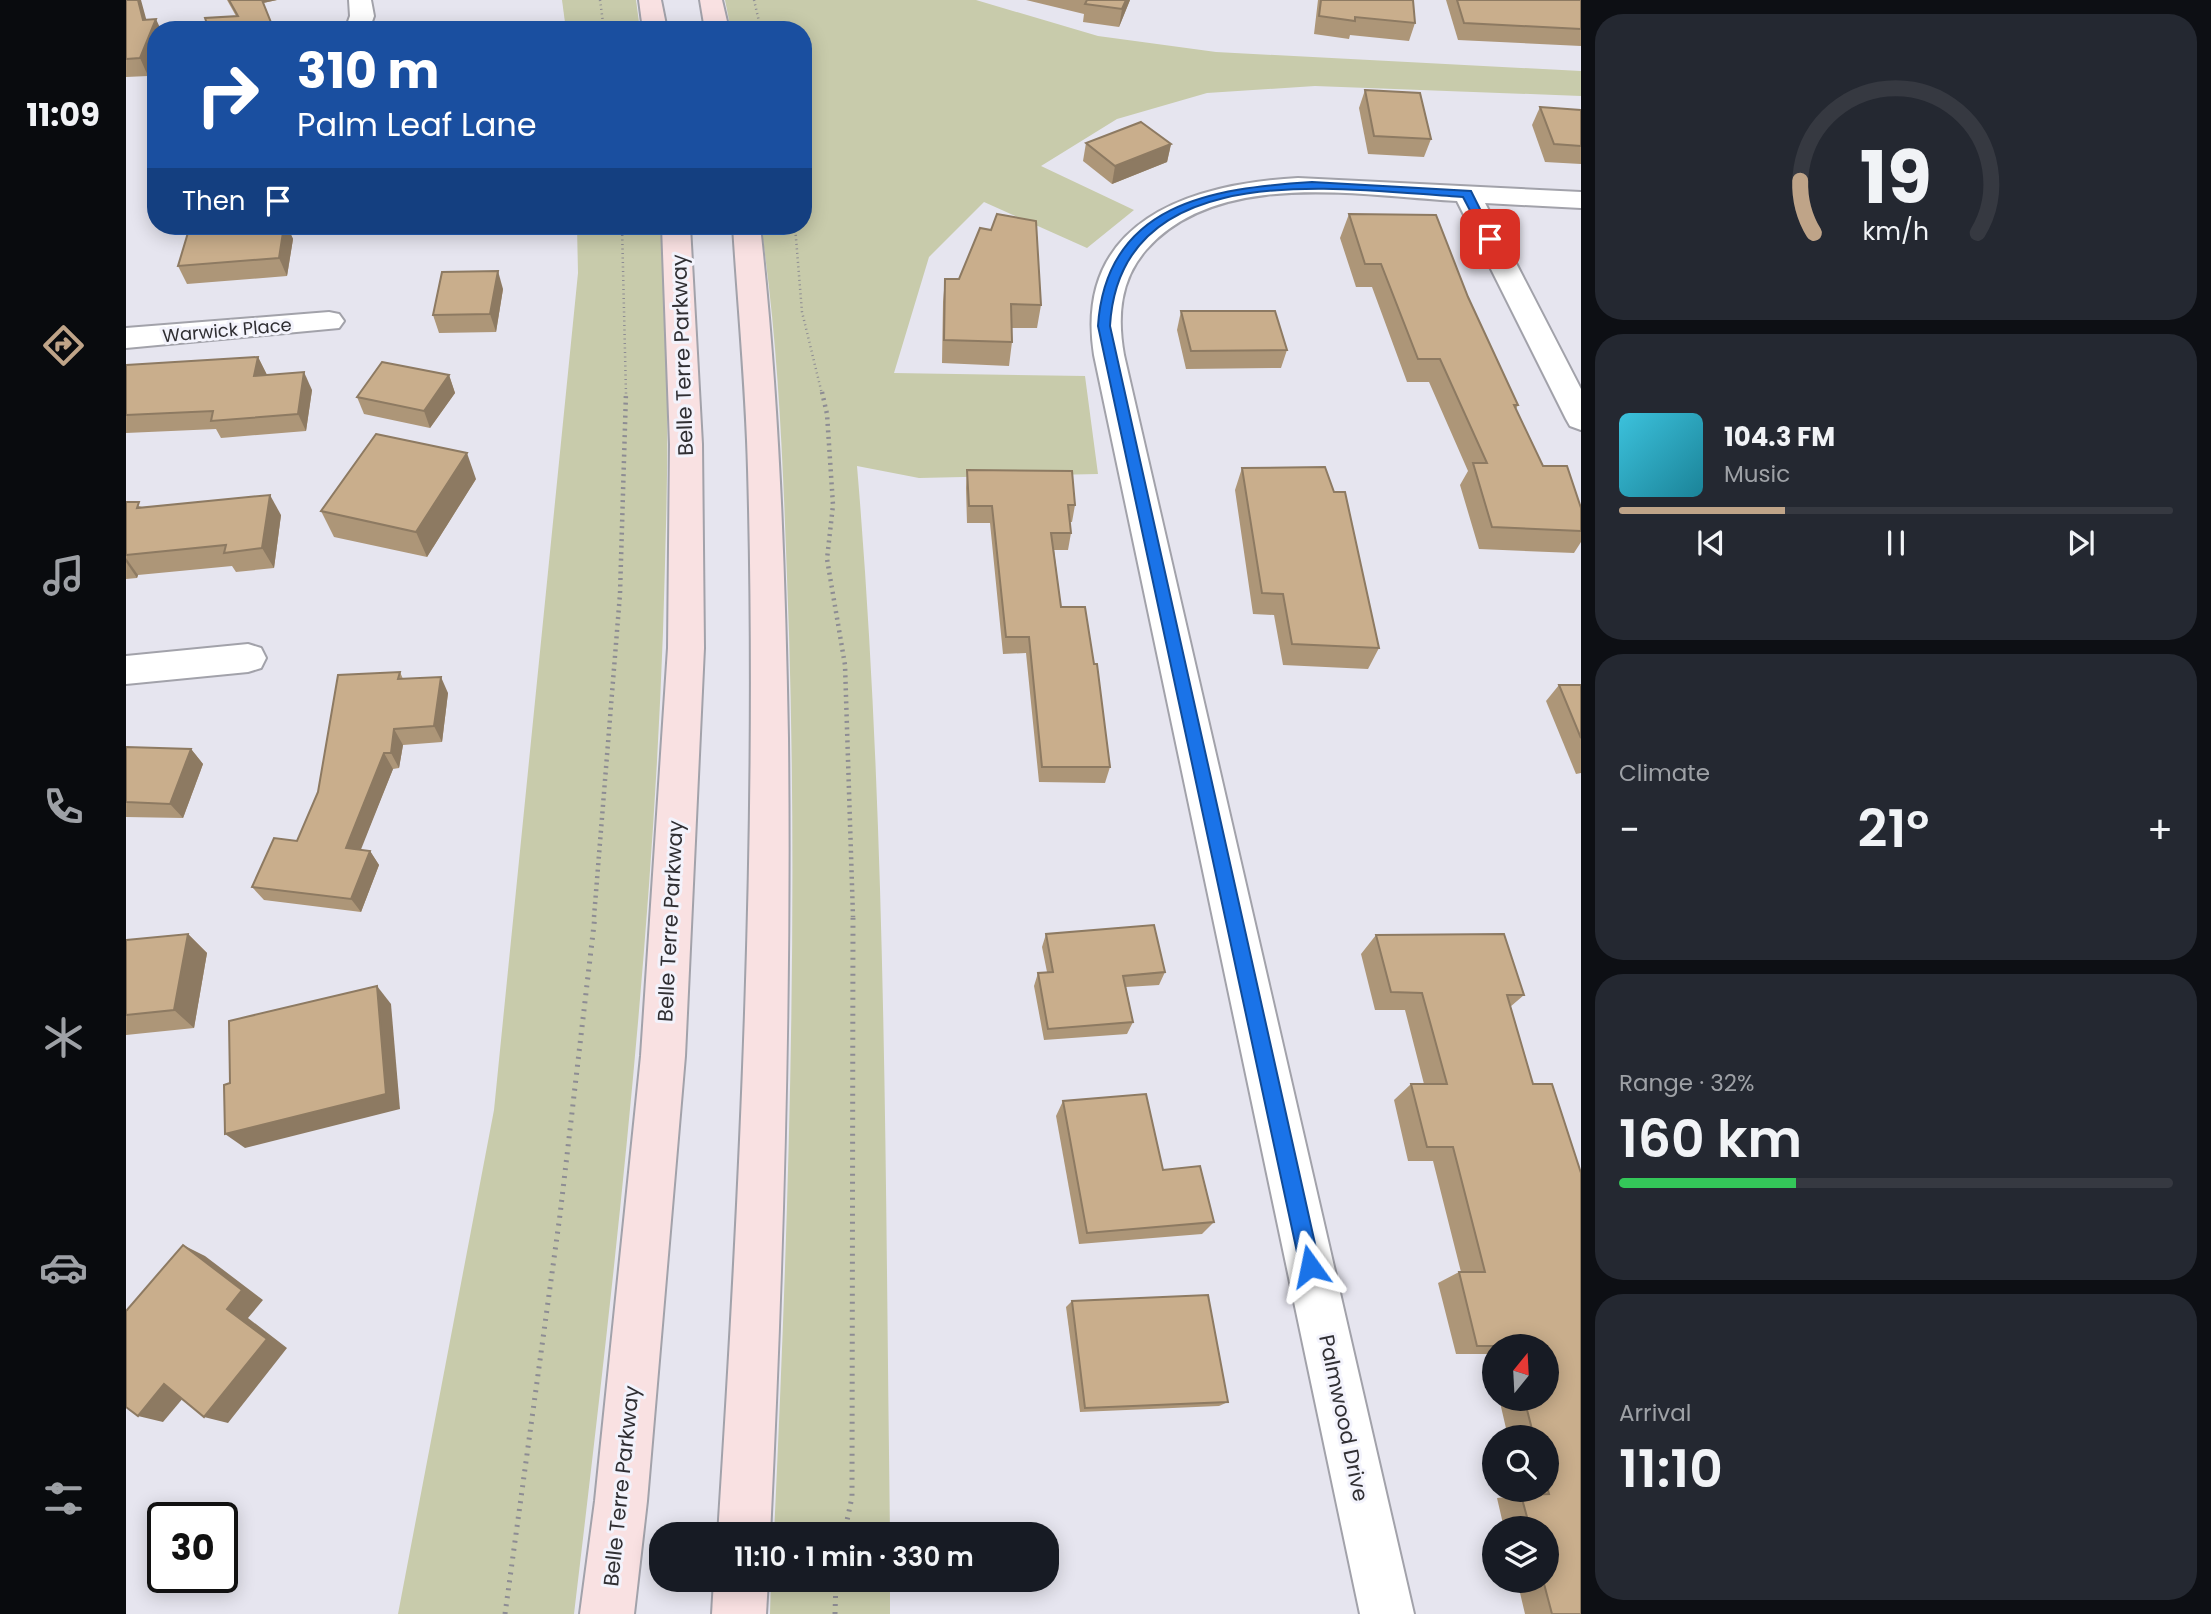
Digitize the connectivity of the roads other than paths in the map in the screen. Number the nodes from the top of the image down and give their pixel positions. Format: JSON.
{"nodes":[{"id":1,"x":360,"y":0,"type":"edge"},
{"id":2,"x":650,"y":0,"type":"edge"},
{"id":3,"x":711,"y":0,"type":"edge"},
{"id":4,"x":360,"y":21,"type":"edge"},
{"id":5,"x":654,"y":21,"type":"edge"},
{"id":6,"x":715,"y":21,"type":"edge"},
{"id":7,"x":1467,"y":194,"type":"junction"},
{"id":8,"x":1581,"y":200,"type":"edge"},
{"id":9,"x":676,"y":235,"type":"edge"},
{"id":10,"x":747,"y":235,"type":"edge"},
{"id":11,"x":329,"y":321,"type":"dead end"},
{"id":12,"x":126,"y":338,"type":"edge"},
{"id":13,"x":1581,"y":419,"type":"edge"},
{"id":14,"x":248,"y":658,"type":"dead end"},
{"id":15,"x":126,"y":670,"type":"edge"},
{"id":16,"x":745,"y":1522,"type":"edge"},
{"id":17,"x":740,"y":1592,"type":"edge"},
{"id":18,"x":607,"y":1614,"type":"edge"},
{"id":19,"x":739,"y":1614,"type":"edge"},
{"id":20,"x":1387,"y":1614,"type":"edge"}],
"edges":[{"from":1,"to":4,"type":"street"},
{"from":2,"to":5,"type":"main road"},
{"from":3,"to":6,"type":"main road"},
{"from":7,"to":8,"type":"street","name":"Palmwood Drive"},
{"from":7,"to":13,"type":"street"},
{"from":7,"to":20,"type":"street","name":"Palmwood Drive"},
{"from":9,"to":18,"type":"main road","name":"Belle Terre Parkway"},
{"from":10,"to":16,"type":"main road"},
{"from":11,"to":12,"type":"street","name":"Warwick Place"},
{"from":14,"to":15,"type":"street"},
{"from":17,"to":19,"type":"main road"}]}
